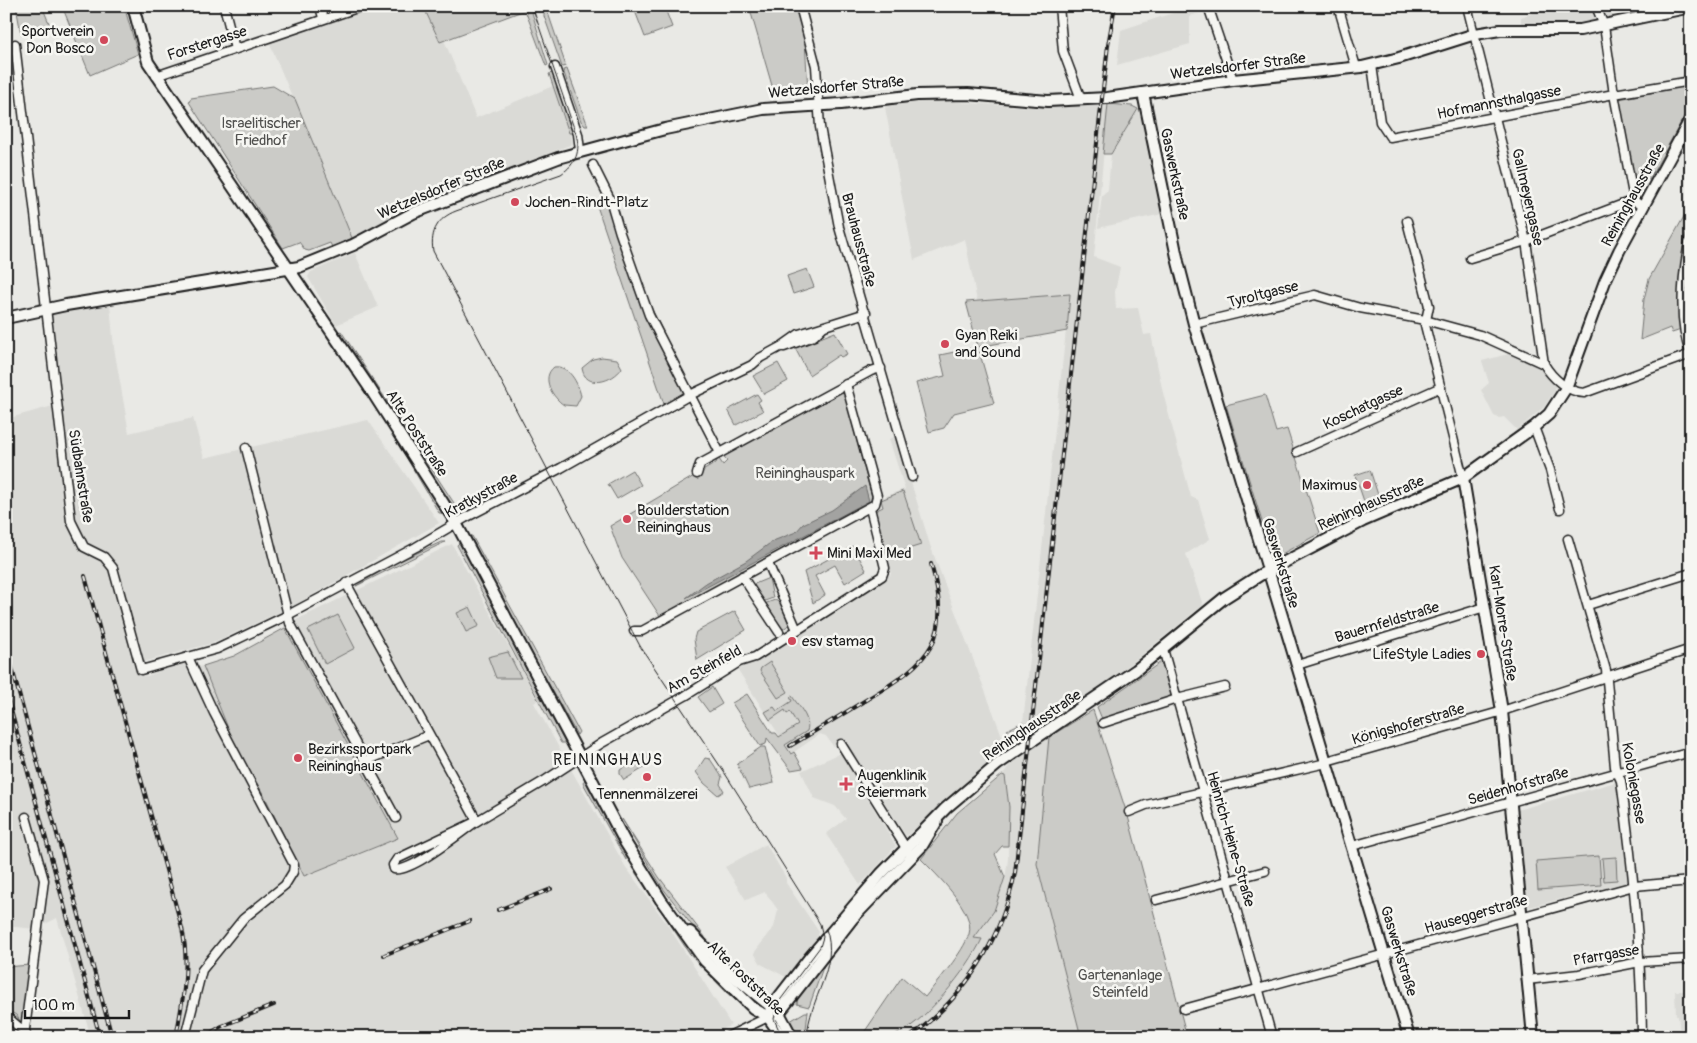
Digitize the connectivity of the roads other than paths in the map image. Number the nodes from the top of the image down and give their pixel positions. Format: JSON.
{"nodes":[{"id":1,"x":132,"y":6,"type":"edge"},
{"id":2,"x":224,"y":6,"type":"edge"},
{"id":3,"x":320,"y":6,"type":"edge"},
{"id":4,"x":363,"y":6,"type":"edge"},
{"id":5,"x":800,"y":6,"type":"edge"},
{"id":6,"x":1059,"y":6,"type":"edge"},
{"id":7,"x":1208,"y":6,"type":"edge"},
{"id":8,"x":1338,"y":6,"type":"edge"},
{"id":9,"x":1467,"y":6,"type":"edge"},
{"id":10,"x":1596,"y":6,"type":"edge"},
{"id":11,"x":1691,"y":7,"type":"edge"},
{"id":12,"x":324,"y":18,"type":"junction"},
{"id":13,"x":1604,"y":26,"type":"junction"},
{"id":14,"x":1475,"y":34,"type":"junction"},
{"id":15,"x":16,"y":44,"type":"dead end"},
{"id":16,"x":236,"y":49,"type":"junction"},
{"id":17,"x":1372,"y":65,"type":"junction"},
{"id":18,"x":555,"y":67,"type":"dead end"},
{"id":19,"x":1356,"y":67,"type":"junction"},
{"id":20,"x":156,"y":76,"type":"junction"},
{"id":21,"x":1233,"y":80,"type":"junction"},
{"id":22,"x":1691,"y":82,"type":"edge"},
{"id":23,"x":1143,"y":94,"type":"junction"},
{"id":24,"x":1614,"y":94,"type":"junction"},
{"id":25,"x":1082,"y":99,"type":"junction"},
{"id":26,"x":819,"y":106,"type":"junction"},
{"id":27,"x":1494,"y":117,"type":"junction"},
{"id":28,"x":1691,"y":118,"type":"edge"},
{"id":29,"x":580,"y":150,"type":"junction"},
{"id":30,"x":593,"y":165,"type":"dead end"},
{"id":31,"x":1634,"y":200,"type":"junction"},
{"id":32,"x":1643,"y":208,"type":"junction"},
{"id":33,"x":1407,"y":221,"type":"dead end"},
{"id":34,"x":1691,"y":233,"type":"edge"},
{"id":35,"x":1526,"y":241,"type":"junction"},
{"id":36,"x":1470,"y":258,"type":"dead end"},
{"id":37,"x":290,"y":270,"type":"junction"},
{"id":38,"x":45,"y":309,"type":"junction"},
{"id":39,"x":866,"y":313,"type":"junction"},
{"id":40,"x":6,"y":318,"type":"edge"},
{"id":41,"x":1426,"y":320,"type":"junction"},
{"id":42,"x":1194,"y":324,"type":"junction"},
{"id":43,"x":1690,"y":354,"type":"edge"},
{"id":44,"x":1544,"y":364,"type":"junction"},
{"id":45,"x":882,"y":368,"type":"junction"},
{"id":46,"x":846,"y":384,"type":"junction"},
{"id":47,"x":1441,"y":386,"type":"junction"},
{"id":48,"x":1566,"y":388,"type":"junction"},
{"id":49,"x":690,"y":395,"type":"junction"},
{"id":50,"x":1534,"y":427,"type":"junction"},
{"id":51,"x":246,"y":448,"type":"dead end"},
{"id":52,"x":1297,"y":452,"type":"dead end"},
{"id":53,"x":720,"y":453,"type":"junction"},
{"id":54,"x":697,"y":474,"type":"dead end"},
{"id":55,"x":912,"y":477,"type":"dead end"},
{"id":56,"x":1463,"y":478,"type":"junction"},
{"id":57,"x":870,"y":508,"type":"junction"},
{"id":58,"x":1560,"y":509,"type":"dead end"},
{"id":59,"x":456,"y":523,"type":"junction"},
{"id":60,"x":1568,"y":539,"type":"dead end"},
{"id":61,"x":768,"y":563,"type":"junction"},
{"id":62,"x":1268,"y":570,"type":"junction"},
{"id":63,"x":1691,"y":573,"type":"edge"},
{"id":64,"x":742,"y":576,"type":"junction"},
{"id":65,"x":346,"y":583,"type":"junction"},
{"id":66,"x":1588,"y":605,"type":"junction"},
{"id":67,"x":1486,"y":607,"type":"junction"},
{"id":68,"x":288,"y":615,"type":"junction"},
{"id":69,"x":796,"y":630,"type":"junction"},
{"id":70,"x":634,"y":631,"type":"dead end"},
{"id":71,"x":779,"y":632,"type":"dead end"},
{"id":72,"x":1163,"y":649,"type":"junction"},
{"id":73,"x":1691,"y":649,"type":"edge"},
{"id":74,"x":188,"y":657,"type":"junction"},
{"id":75,"x":1297,"y":664,"type":"junction"},
{"id":76,"x":1606,"y":677,"type":"junction"},
{"id":77,"x":1225,"y":687,"type":"dead end"},
{"id":78,"x":1177,"y":699,"type":"junction"},
{"id":79,"x":1502,"y":711,"type":"junction"},
{"id":80,"x":1103,"y":724,"type":"dead end"},
{"id":81,"x":429,"y":735,"type":"junction"},
{"id":82,"x":841,"y":744,"type":"dead end"},
{"id":83,"x":1691,"y":752,"type":"edge"},
{"id":84,"x":581,"y":757,"type":"junction"},
{"id":85,"x":366,"y":761,"type":"junction"},
{"id":86,"x":1327,"y":762,"type":"junction"},
{"id":87,"x":1618,"y":774,"type":"junction"},
{"id":88,"x":1203,"y":792,"type":"junction"},
{"id":89,"x":1511,"y":802,"type":"junction"},
{"id":90,"x":1129,"y":812,"type":"dead end"},
{"id":91,"x":26,"y":817,"type":"dead end"},
{"id":92,"x":396,"y":818,"type":"dead end"},
{"id":93,"x":476,"y":821,"type":"junction"},
{"id":94,"x":1352,"y":846,"type":"junction"},
{"id":95,"x":909,"y":852,"type":"junction"},
{"id":96,"x":1265,"y":871,"type":"dead end"},
{"id":97,"x":1228,"y":880,"type":"junction"},
{"id":98,"x":1691,"y":881,"type":"edge"},
{"id":99,"x":1634,"y":886,"type":"junction"},
{"id":100,"x":657,"y":891,"type":"junction"},
{"id":101,"x":1156,"y":900,"type":"dead end"},
{"id":102,"x":1522,"y":916,"type":"junction"},
{"id":103,"x":1385,"y":954,"type":"junction"},
{"id":104,"x":1691,"y":959,"type":"edge"},
{"id":105,"x":1640,"y":962,"type":"junction"},
{"id":106,"x":1527,"y":980,"type":"junction"},
{"id":107,"x":1260,"y":988,"type":"junction"},
{"id":108,"x":1184,"y":1009,"type":"dead end"},
{"id":109,"x":775,"y":1010,"type":"junction"},
{"id":110,"x":6,"y":1016,"type":"edge"},
{"id":111,"x":768,"y":1017,"type":"junction"},
{"id":112,"x":25,"y":1035,"type":"edge"},
{"id":113,"x":185,"y":1037,"type":"edge"},
{"id":114,"x":727,"y":1037,"type":"edge"},
{"id":115,"x":782,"y":1037,"type":"edge"},
{"id":116,"x":792,"y":1037,"type":"edge"},
{"id":117,"x":1272,"y":1037,"type":"edge"},
{"id":118,"x":1409,"y":1037,"type":"edge"},
{"id":119,"x":1533,"y":1037,"type":"edge"},
{"id":120,"x":1642,"y":1037,"type":"edge"}],
"edges":[{"from":1,"to":20,"type":"main road","name":"Alte Poststraße"},
{"from":2,"to":16,"type":"street"},
{"from":3,"to":12,"type":"street"},
{"from":4,"to":12,"type":"street","name":"Forstergasse"},
{"from":5,"to":26,"type":"street","name":"Brauhausstraße"},
{"from":6,"to":25,"type":"street"},
{"from":7,"to":21,"type":"street"},
{"from":8,"to":19,"type":"street"},
{"from":9,"to":14,"type":"street","name":"Gallmeyergasse"},
{"from":10,"to":13,"type":"street"},
{"from":11,"to":13,"type":"main road","name":"Wetzelsdorfer Straße"},
{"from":12,"to":16,"type":"street","name":"Forstergasse"},
{"from":13,"to":14,"type":"main road","name":"Wetzelsdorfer Straße"},
{"from":13,"to":24,"type":"street"},
{"from":14,"to":17,"type":"main road","name":"Wetzelsdorfer Straße"},
{"from":14,"to":27,"type":"street","name":"Gallmeyergasse"},
{"from":15,"to":38,"type":"street","name":"Südbahnstraße"},
{"from":16,"to":20,"type":"street","name":"Forstergasse"},
{"from":17,"to":19,"type":"main road","name":"Wetzelsdorfer Straße"},
{"from":17,"to":27,"type":"street","name":"Hofmannsthalgasse"},
{"from":18,"to":29,"type":"street"},
{"from":19,"to":21,"type":"main road","name":"Wetzelsdorfer Straße"},
{"from":20,"to":37,"type":"main road","name":"Alte Poststraße"},
{"from":21,"to":23,"type":"main road","name":"Wetzelsdorfer Straße"},
{"from":22,"to":24,"type":"street","name":"Hofmannsthalgasse"},
{"from":23,"to":25,"type":"main road","name":"Wetzelsdorfer Straße"},
{"from":23,"to":42,"type":"main road","name":"Gaswerkstraße"},
{"from":24,"to":27,"type":"street","name":"Hofmannsthalgasse"},
{"from":24,"to":31,"type":"street"},
{"from":25,"to":26,"type":"main road","name":"Wetzelsdorfer Straße"},
{"from":26,"to":29,"type":"main road","name":"Wetzelsdorfer Straße"},
{"from":26,"to":39,"type":"street","name":"Brauhausstraße"},
{"from":27,"to":35,"type":"street","name":"Gallmeyergasse"},
{"from":28,"to":32,"type":"main road","name":"Reininghausstraße"},
{"from":29,"to":37,"type":"main road","name":"Wetzelsdorfer Straße"},
{"from":30,"to":49,"type":"street"},
{"from":31,"to":32,"type":"street"},
{"from":31,"to":35,"type":"street"},
{"from":32,"to":48,"type":"main road","name":"Reininghausstraße"},
{"from":33,"to":41,"type":"street","name":"Karl-Morre-Straße"},
{"from":34,"to":43,"type":"street"},
{"from":35,"to":36,"type":"street"},
{"from":35,"to":44,"type":"street","name":"Gallmeyergasse"},
{"from":37,"to":38,"type":"main road","name":"Wetzelsdorfer Straße"},
{"from":37,"to":59,"type":"main road","name":"Alte Poststraße"},
{"from":38,"to":40,"type":"main road","name":"Wetzelsdorfer Straße"},
{"from":38,"to":74,"type":"street","name":"Südbahnstraße"},
{"from":39,"to":45,"type":"street","name":"Brauhausstraße"},
{"from":39,"to":49,"type":"street","name":"Kratkystraße"},
{"from":41,"to":42,"type":"street","name":"Tyroltgasse"},
{"from":41,"to":44,"type":"street"},
{"from":41,"to":47,"type":"street","name":"Karl-Morre-Straße"},
{"from":42,"to":62,"type":"main road","name":"Gaswerkstraße"},
{"from":43,"to":48,"type":"street"},
{"from":44,"to":48,"type":"street"},
{"from":45,"to":46,"type":"street"},
{"from":45,"to":55,"type":"street","name":"Brauhausstraße"},
{"from":46,"to":53,"type":"street"},
{"from":46,"to":57,"type":"street"},
{"from":47,"to":52,"type":"street","name":"Koschatgasse"},
{"from":47,"to":56,"type":"street","name":"Karl-Morre-Straße"},
{"from":48,"to":50,"type":"main road","name":"Reininghausstraße"},
{"from":49,"to":53,"type":"street"},
{"from":49,"to":59,"type":"street","name":"Kratkystraße"},
{"from":50,"to":56,"type":"main road","name":"Reininghausstraße"},
{"from":50,"to":58,"type":"street"},
{"from":51,"to":68,"type":"street"},
{"from":53,"to":54,"type":"street"},
{"from":56,"to":62,"type":"main road","name":"Reininghausstraße"},
{"from":56,"to":67,"type":"main road","name":"Karl-Morre-Straße"},
{"from":57,"to":61,"type":"street"},
{"from":57,"to":69,"type":"street","name":"Am Steinfeld"},
{"from":59,"to":65,"type":"street","name":"Kratkystraße"},
{"from":59,"to":84,"type":"main road","name":"Alte Poststraße"},
{"from":60,"to":66,"type":"street","name":"Koloniegasse"},
{"from":61,"to":64,"type":"street"},
{"from":61,"to":69,"type":"street"},
{"from":62,"to":72,"type":"main road","name":"Reininghausstraße"},
{"from":62,"to":75,"type":"main road","name":"Gaswerkstraße"},
{"from":63,"to":66,"type":"street"},
{"from":64,"to":70,"type":"street"},
{"from":64,"to":71,"type":"street"},
{"from":65,"to":68,"type":"street","name":"Kratkystraße"},
{"from":65,"to":81,"type":"street"},
{"from":66,"to":76,"type":"street","name":"Koloniegasse"},
{"from":67,"to":75,"type":"street","name":"Bauernfeldstraße"},
{"from":67,"to":79,"type":"main road","name":"Karl-Morre-Straße"},
{"from":68,"to":74,"type":"street","name":"Kratkystraße"},
{"from":68,"to":85,"type":"street"},
{"from":69,"to":84,"type":"street","name":"Am Steinfeld"},
{"from":72,"to":78,"type":"street","name":"Heinrich-Heine-Straße"},
{"from":72,"to":95,"type":"main road","name":"Reininghausstraße"},
{"from":73,"to":76,"type":"street","name":"Königshoferstraße"},
{"from":74,"to":113,"type":"street"},
{"from":75,"to":86,"type":"main road","name":"Gaswerkstraße"},
{"from":76,"to":79,"type":"street","name":"Königshoferstraße"},
{"from":76,"to":87,"type":"street","name":"Koloniegasse"},
{"from":77,"to":78,"type":"street"},
{"from":78,"to":80,"type":"street"},
{"from":78,"to":88,"type":"street","name":"Heinrich-Heine-Straße"},
{"from":79,"to":86,"type":"street","name":"Königshoferstraße"},
{"from":79,"to":89,"type":"main road","name":"Karl-Morre-Straße"},
{"from":81,"to":85,"type":"street"},
{"from":81,"to":93,"type":"street"},
{"from":82,"to":95,"type":"street"},
{"from":83,"to":87,"type":"street","name":"Seidenhofstraße"},
{"from":84,"to":93,"type":"street","name":"Am Steinfeld"},
{"from":84,"to":100,"type":"main road","name":"Alte Poststraße"},
{"from":85,"to":92,"type":"street"},
{"from":86,"to":88,"type":"street","name":"Königshoferstraße"},
{"from":86,"to":94,"type":"main road","name":"Gaswerkstraße"},
{"from":87,"to":89,"type":"street","name":"Seidenhofstraße"},
{"from":87,"to":99,"type":"street","name":"Koloniegasse"},
{"from":88,"to":90,"type":"street","name":"Königshoferstraße"},
{"from":88,"to":97,"type":"street","name":"Heinrich-Heine-Straße"},
{"from":89,"to":94,"type":"street","name":"Seidenhofstraße"},
{"from":89,"to":102,"type":"main road","name":"Karl-Morre-Straße"},
{"from":91,"to":112,"type":"street"},
{"from":93,"to":93,"type":"street","name":"Am Steinfeld"},
{"from":94,"to":103,"type":"main road","name":"Gaswerkstraße"},
{"from":95,"to":109,"type":"main road","name":"Reininghausstraße"},
{"from":96,"to":97,"type":"street"},
{"from":97,"to":101,"type":"street"},
{"from":97,"to":107,"type":"street","name":"Heinrich-Heine-Straße"},
{"from":98,"to":99,"type":"street","name":"Hauseggerstraße"},
{"from":99,"to":102,"type":"street","name":"Hauseggerstraße"},
{"from":99,"to":105,"type":"street","name":"Koloniegasse"},
{"from":100,"to":109,"type":"main road","name":"Alte Poststraße"},
{"from":100,"to":111,"type":"main road","name":"Alte Poststraße"},
{"from":102,"to":103,"type":"street","name":"Hauseggerstraße"},
{"from":102,"to":106,"type":"main road","name":"Karl-Morre-Straße"},
{"from":103,"to":107,"type":"street","name":"Hauseggerstraße"},
{"from":103,"to":118,"type":"main road","name":"Gaswerkstraße"},
{"from":104,"to":105,"type":"street","name":"Pfarrgasse"},
{"from":105,"to":106,"type":"street","name":"Pfarrgasse"},
{"from":105,"to":120,"type":"street","name":"Koloniegasse"},
{"from":106,"to":119,"type":"main road","name":"Karl-Morre-Straße"},
{"from":107,"to":108,"type":"street","name":"Hauseggerstraße"},
{"from":107,"to":117,"type":"street","name":"Heinrich-Heine-Straße"},
{"from":109,"to":111,"type":"main road","name":"Reininghausstraße"},
{"from":109,"to":116,"type":"main road","name":"Alte Poststraße"},
{"from":110,"to":112,"type":"street"},
{"from":111,"to":114,"type":"street"},
{"from":111,"to":115,"type":"main road","name":"Alte Poststraße"}]}
